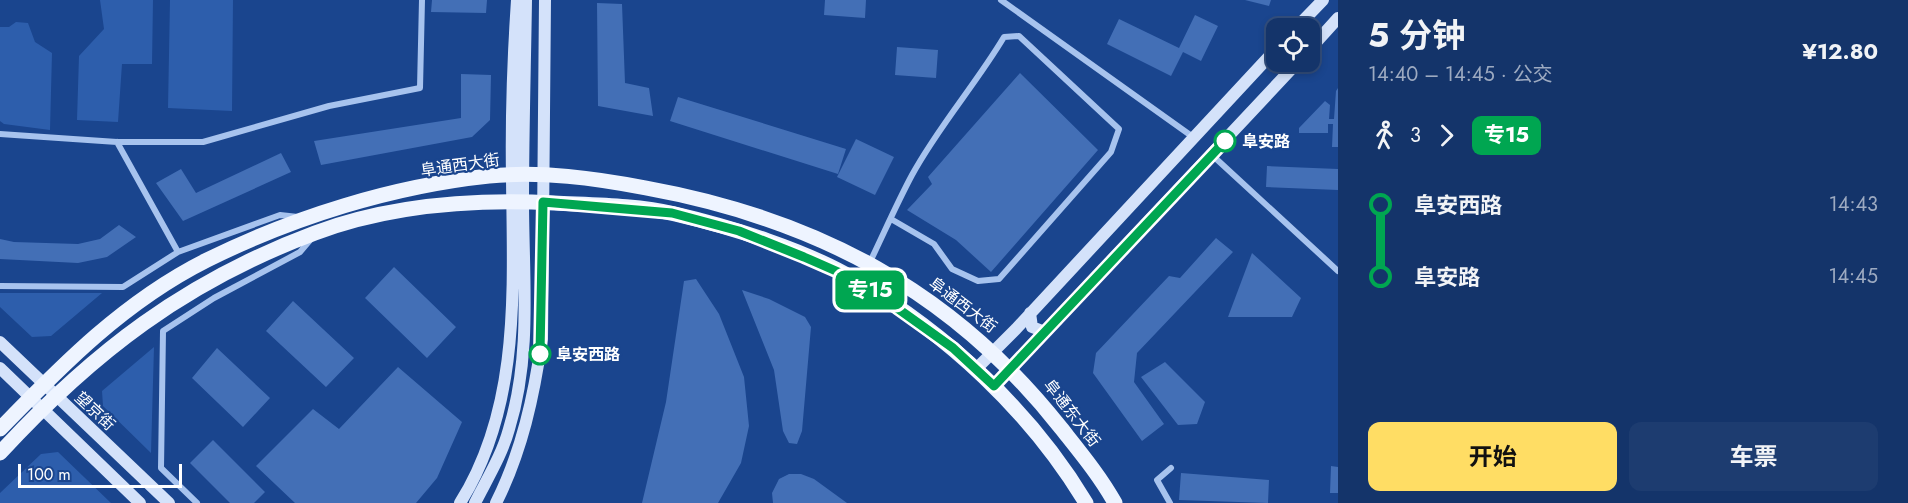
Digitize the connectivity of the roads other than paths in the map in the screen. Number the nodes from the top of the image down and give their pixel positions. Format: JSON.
{"nodes":[{"id":1,"x":422,"y":0,"type":"edge"},
{"id":2,"x":517,"y":0,"type":"edge"},
{"id":3,"x":526,"y":0,"type":"edge"},
{"id":4,"x":545,"y":0,"type":"edge"},
{"id":5,"x":1001,"y":0,"type":"edge"},
{"id":6,"x":1323,"y":0,"type":"edge"},
{"id":7,"x":1306,"y":18,"type":"edge"},
{"id":8,"x":1338,"y":18,"type":"edge"},
{"id":9,"x":1320,"y":38,"type":"edge"},
{"id":10,"x":1266,"y":60,"type":"edge"},
{"id":11,"x":1289,"y":72,"type":"edge"},
{"id":12,"x":0,"y":134,"type":"edge"},
{"id":13,"x":1193,"y":137,"type":"junction"},
{"id":14,"x":117,"y":142,"type":"junction"},
{"id":15,"x":1212,"y":155,"type":"junction"},
{"id":16,"x":543,"y":175,"type":"junction"},
{"id":17,"x":518,"y":176,"type":"junction"},
{"id":18,"x":518,"y":202,"type":"junction"},
{"id":19,"x":543,"y":202,"type":"junction"},
{"id":20,"x":307,"y":218,"type":"junction"},
{"id":21,"x":891,"y":219,"type":"junction"},
{"id":22,"x":317,"y":232,"type":"junction"},
{"id":23,"x":178,"y":252,"type":"junction"},
{"id":24,"x":870,"y":262,"type":"junction"},
{"id":25,"x":1338,"y":271,"type":"edge"},
{"id":26,"x":0,"y":286,"type":"edge"},
{"id":27,"x":1030,"y":313,"type":"junction"},
{"id":28,"x":1045,"y":332,"type":"junction"},
{"id":29,"x":0,"y":342,"type":"edge"},
{"id":30,"x":993,"y":351,"type":"junction"},
{"id":31,"x":0,"y":368,"type":"edge"},
{"id":32,"x":1011,"y":368,"type":"junction"},
{"id":33,"x":976,"y":369,"type":"junction"},
{"id":34,"x":994,"y":386,"type":"junction"},
{"id":35,"x":49,"y":389,"type":"junction"},
{"id":36,"x":36,"y":403,"type":"junction"},
{"id":37,"x":0,"y":429,"type":"edge"},
{"id":38,"x":0,"y":453,"type":"edge"},
{"id":39,"x":1171,"y":468,"type":"dead end"},
{"id":40,"x":497,"y":502,"type":"edge"},
{"id":41,"x":140,"y":503,"type":"edge"},
{"id":42,"x":169,"y":503,"type":"edge"},
{"id":43,"x":196,"y":503,"type":"edge"},
{"id":44,"x":460,"y":503,"type":"edge"},
{"id":45,"x":474,"y":503,"type":"edge"},
{"id":46,"x":1086,"y":503,"type":"edge"},
{"id":47,"x":1114,"y":503,"type":"edge"},
{"id":48,"x":1170,"y":503,"type":"edge"}],
"edges":[{"from":1,"to":14,"type":"street"},
{"from":2,"to":17,"type":"main road"},
{"from":3,"to":17,"type":"main road"},
{"from":4,"to":16,"type":"main road"},
{"from":5,"to":13,"type":"street"},
{"from":6,"to":7,"type":"main road"},
{"from":8,"to":9,"type":"main road"},
{"from":10,"to":13,"type":"main road"},
{"from":11,"to":15,"type":"main road"},
{"from":12,"to":14,"type":"street"},
{"from":13,"to":27,"type":"main road"},
{"from":14,"to":23,"type":"street"},
{"from":15,"to":25,"type":"street"},
{"from":15,"to":28,"type":"main road"},
{"from":16,"to":17,"type":"main road","name":"阜通西大街"},
{"from":16,"to":19,"type":"main road"},
{"from":16,"to":24,"type":"main road","name":"阜通西大街"},
{"from":17,"to":18,"type":"main road"},
{"from":17,"to":20,"type":"main road","name":"阜通西大街"},
{"from":18,"to":19,"type":"main road","name":"阜通西大街"},
{"from":18,"to":22,"type":"main road","name":"阜通西大街"},
{"from":18,"to":44,"type":"main road"},
{"from":18,"to":45,"type":"main road"},
{"from":19,"to":33,"type":"main road","name":"阜通西大街"},
{"from":19,"to":40,"type":"main road"},
{"from":20,"to":23,"type":"street"},
{"from":20,"to":35,"type":"main road","name":"阜通西大街"},
{"from":21,"to":21,"type":"street"},
{"from":21,"to":24,"type":"street"},
{"from":22,"to":35,"type":"main road","name":"阜通西大街"},
{"from":22,"to":43,"type":"street"},
{"from":23,"to":26,"type":"street"},
{"from":24,"to":30,"type":"main road","name":"阜通西大街"},
{"from":27,"to":28,"type":"main road"},
{"from":27,"to":30,"type":"main road"},
{"from":28,"to":32,"type":"main road"},
{"from":29,"to":35,"type":"main road","name":"望京街"},
{"from":30,"to":32,"type":"main road","name":"阜通东大街"},
{"from":30,"to":33,"type":"main road"},
{"from":31,"to":36,"type":"main road","name":"望京街"},
{"from":32,"to":34,"type":"main road"},
{"from":32,"to":47,"type":"main road","name":"阜通东大街"},
{"from":33,"to":34,"type":"main road"},
{"from":34,"to":46,"type":"main road"},
{"from":35,"to":36,"type":"main road","name":"阜通西大街"},
{"from":35,"to":42,"type":"main road","name":"望京街"},
{"from":36,"to":37,"type":"main road","name":"阜通西大街"},
{"from":36,"to":38,"type":"main road","name":"阜通西大街"},
{"from":36,"to":41,"type":"main road","name":"望京街"},
{"from":39,"to":48,"type":"street"}]}
